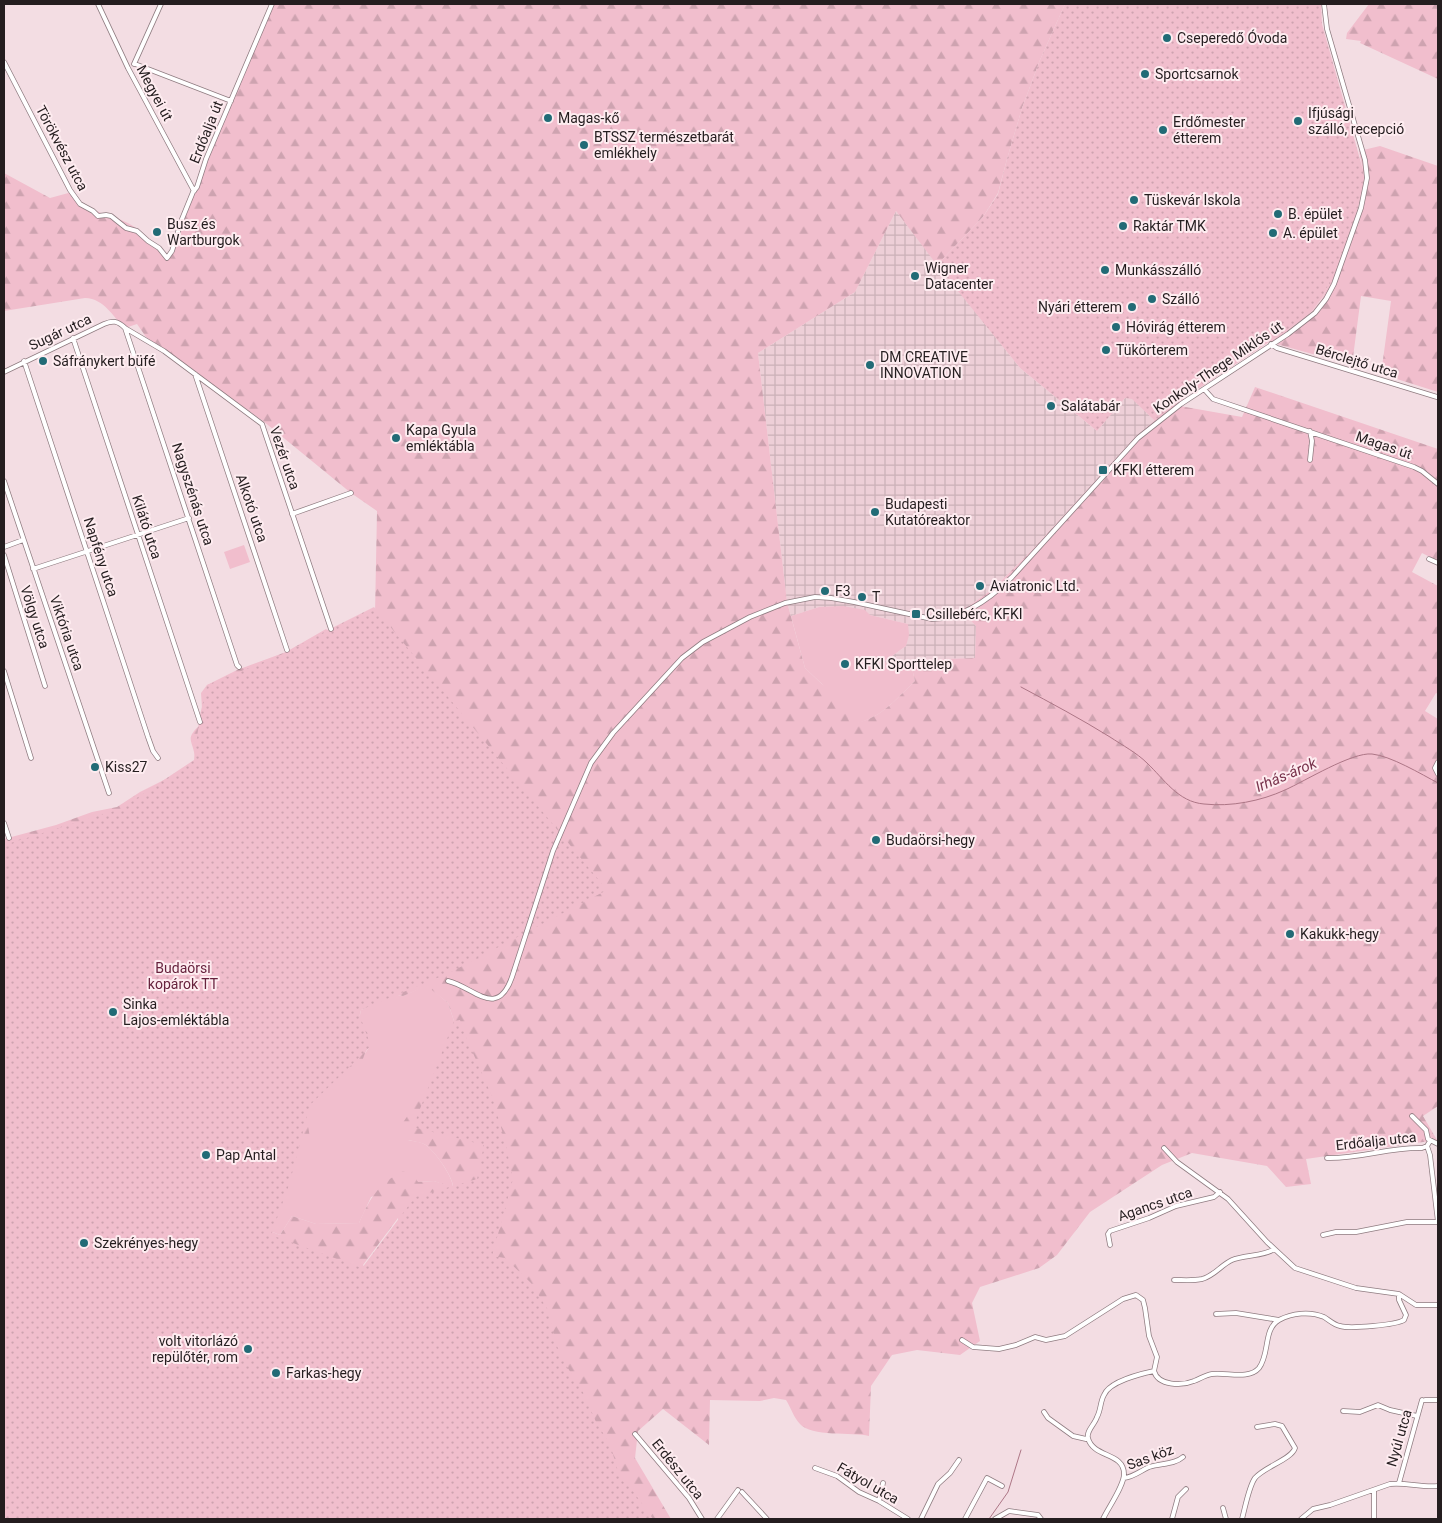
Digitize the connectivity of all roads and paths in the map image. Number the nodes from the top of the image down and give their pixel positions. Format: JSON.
{"nodes":[{"id":1,"x":98,"y":4,"type":"edge"},
{"id":2,"x":161,"y":4,"type":"edge"},
{"id":3,"x":272,"y":4,"type":"edge"},
{"id":4,"x":1324,"y":4,"type":"edge"},
{"id":5,"x":4,"y":62,"type":"edge"},
{"id":6,"x":135,"y":64,"type":"junction"},
{"id":7,"x":128,"y":68,"type":"junction"},
{"id":8,"x":231,"y":101,"type":"junction"},
{"id":9,"x":194,"y":191,"type":"junction"},
{"id":10,"x":167,"y":258,"type":"joint"},
{"id":11,"x":125,"y":328,"type":"junction"},
{"id":12,"x":73,"y":338,"type":"junction"},
{"id":13,"x":1271,"y":344,"type":"junction"},
{"id":14,"x":24,"y":362,"type":"junction"},
{"id":15,"x":4,"y":366,"type":"edge"},
{"id":16,"x":5,"y":371,"type":"edge"},
{"id":17,"x":195,"y":374,"type":"junction"},
{"id":18,"x":1204,"y":389,"type":"junction"},
{"id":19,"x":1437,"y":397,"type":"edge"},
{"id":20,"x":1310,"y":431,"type":"junction"},
{"id":21,"x":1318,"y":434,"type":"junction"},
{"id":22,"x":1312,"y":438,"type":"junction"},
{"id":23,"x":1310,"y":460,"type":"dead end"},
{"id":24,"x":4,"y":481,"type":"edge"},
{"id":25,"x":1438,"y":484,"type":"edge"},
{"id":26,"x":351,"y":493,"type":"dead end"},
{"id":27,"x":292,"y":514,"type":"junction"},
{"id":28,"x":189,"y":518,"type":"junction"},
{"id":29,"x":138,"y":535,"type":"junction"},
{"id":30,"x":23,"y":540,"type":"junction"},
{"id":31,"x":4,"y":547,"type":"edge"},
{"id":32,"x":88,"y":552,"type":"junction"},
{"id":33,"x":4,"y":555,"type":"edge"},
{"id":34,"x":1429,"y":558,"type":"dead end"},
{"id":35,"x":1438,"y":563,"type":"edge"},
{"id":36,"x":33,"y":569,"type":"junction"},
{"id":37,"x":331,"y":629,"type":"dead end"},
{"id":38,"x":287,"y":650,"type":"dead end"},
{"id":39,"x":239,"y":667,"type":"dead end"},
{"id":40,"x":4,"y":671,"type":"edge"},
{"id":41,"x":45,"y":686,"type":"dead end"},
{"id":42,"x":200,"y":722,"type":"dead end"},
{"id":43,"x":31,"y":758,"type":"dead end"},
{"id":44,"x":158,"y":758,"type":"dead end"},
{"id":45,"x":1438,"y":762,"type":"edge"},
{"id":46,"x":1438,"y":773,"type":"edge"},
{"id":47,"x":109,"y":793,"type":"dead end"},
{"id":48,"x":4,"y":823,"type":"edge"},
{"id":49,"x":9,"y":838,"type":"dead end"},
{"id":50,"x":448,"y":980,"type":"dead end"},
{"id":51,"x":1412,"y":1116,"type":"dead end"},
{"id":52,"x":1430,"y":1140,"type":"junction"},
{"id":53,"x":1438,"y":1143,"type":"edge"},
{"id":54,"x":1427,"y":1146,"type":"junction"},
{"id":55,"x":1164,"y":1148,"type":"dead end"},
{"id":56,"x":1328,"y":1158,"type":"dead end"},
{"id":57,"x":1220,"y":1192,"type":"junction"},
{"id":58,"x":1438,"y":1222,"type":"edge"},
{"id":59,"x":1323,"y":1235,"type":"dead end"},
{"id":60,"x":1110,"y":1245,"type":"dead end"},
{"id":61,"x":1274,"y":1249,"type":"junction"},
{"id":62,"x":1174,"y":1280,"type":"dead end"},
{"id":63,"x":1399,"y":1294,"type":"junction"},
{"id":64,"x":1438,"y":1305,"type":"edge"},
{"id":65,"x":1216,"y":1314,"type":"dead end"},
{"id":66,"x":1279,"y":1320,"type":"junction"},
{"id":67,"x":962,"y":1340,"type":"dead end"},
{"id":68,"x":1154,"y":1372,"type":"junction"},
{"id":69,"x":1438,"y":1400,"type":"edge"},
{"id":70,"x":1343,"y":1411,"type":"dead end"},
{"id":71,"x":1044,"y":1412,"type":"dead end"},
{"id":72,"x":1418,"y":1416,"type":"junction"},
{"id":73,"x":1257,"y":1428,"type":"dead end"},
{"id":74,"x":635,"y":1434,"type":"dead end"},
{"id":75,"x":1088,"y":1438,"type":"junction"},
{"id":76,"x":1183,"y":1457,"type":"dead end"},
{"id":77,"x":959,"y":1460,"type":"dead end"},
{"id":78,"x":815,"y":1468,"type":"dead end"},
{"id":79,"x":1124,"y":1478,"type":"junction"},
{"id":80,"x":883,"y":1483,"type":"dead end"},
{"id":81,"x":1399,"y":1483,"type":"junction"},
{"id":82,"x":1002,"y":1486,"type":"dead end"},
{"id":83,"x":1438,"y":1486,"type":"edge"},
{"id":84,"x":1186,"y":1489,"type":"dead end"},
{"id":85,"x":1374,"y":1491,"type":"junction"},
{"id":86,"x":879,"y":1501,"type":"junction"},
{"id":87,"x":1223,"y":1508,"type":"dead end"},
{"id":88,"x":1040,"y":1518,"type":"edge"},
{"id":89,"x":702,"y":1519,"type":"edge"},
{"id":90,"x":717,"y":1519,"type":"edge"},
{"id":91,"x":767,"y":1519,"type":"edge"},
{"id":92,"x":908,"y":1519,"type":"edge"},
{"id":93,"x":921,"y":1519,"type":"edge"},
{"id":94,"x":965,"y":1519,"type":"edge"},
{"id":95,"x":994,"y":1519,"type":"edge"},
{"id":96,"x":1103,"y":1519,"type":"edge"},
{"id":97,"x":1172,"y":1519,"type":"edge"},
{"id":98,"x":1226,"y":1519,"type":"edge"},
{"id":99,"x":1242,"y":1519,"type":"edge"},
{"id":100,"x":1301,"y":1519,"type":"edge"},
{"id":101,"x":1374,"y":1519,"type":"edge"}],
"edges":[{"from":1,"to":7,"type":"street","name":"Megyei út"},
{"from":2,"to":6,"type":"street"},
{"from":3,"to":8,"type":"street","name":"Erdőalja út"},
{"from":4,"to":13,"type":"street","name":"Konkoly-Thege Miklós út"},
{"from":5,"to":10,"type":"street","name":"Törökvész utca"},
{"from":6,"to":7,"type":"street"},
{"from":6,"to":8,"type":"street"},
{"from":7,"to":9,"type":"street","name":"Megyei út"},
{"from":8,"to":9,"type":"street","name":"Erdőalja út"},
{"from":9,"to":10,"type":"street","name":"Erdőalja út"},
{"from":11,"to":12,"type":"street","name":"Sugár utca"},
{"from":11,"to":17,"type":"street","name":"Vezér utca"},
{"from":11,"to":28,"type":"street","name":"Nagyszénás utca"},
{"from":12,"to":14,"type":"street","name":"Sugár utca"},
{"from":12,"to":29,"type":"street","name":"Kilátó utca"},
{"from":13,"to":18,"type":"street","name":"Konkoly-Thege Miklós út"},
{"from":13,"to":19,"type":"street","name":"Bérclejtő utca"},
{"from":14,"to":16,"type":"street","name":"Sugár utca"},
{"from":14,"to":32,"type":"street","name":"Napfény utca"},
{"from":15,"to":16,"type":"street"},
{"from":17,"to":27,"type":"street","name":"Vezér utca"},
{"from":17,"to":38,"type":"street","name":"Alkotó utca"},
{"from":18,"to":20,"type":"street","name":"Magas út"},
{"from":18,"to":50,"type":"street","name":"Konkoly-Thege Miklós út"},
{"from":20,"to":21,"type":"street","name":"Magas út"},
{"from":20,"to":22,"type":"street"},
{"from":21,"to":22,"type":"street"},
{"from":21,"to":25,"type":"street","name":"Magas út"},
{"from":22,"to":23,"type":"street"},
{"from":24,"to":30,"type":"street","name":"Viktória utca"},
{"from":26,"to":27,"type":"street"},
{"from":27,"to":37,"type":"street","name":"Vezér utca"},
{"from":28,"to":29,"type":"street"},
{"from":28,"to":39,"type":"street","name":"Nagyszénás utca"},
{"from":29,"to":32,"type":"street"},
{"from":29,"to":42,"type":"street","name":"Kilátó utca"},
{"from":30,"to":31,"type":"street"},
{"from":30,"to":36,"type":"street","name":"Viktória utca"},
{"from":32,"to":36,"type":"street"},
{"from":32,"to":44,"type":"street","name":"Napfény utca"},
{"from":33,"to":41,"type":"street","name":"Völgy utca"},
{"from":34,"to":35,"type":"street"},
{"from":36,"to":47,"type":"street","name":"Viktória utca"},
{"from":40,"to":43,"type":"street"},
{"from":45,"to":46,"type":"street"},
{"from":48,"to":49,"type":"street"},
{"from":51,"to":52,"type":"street"},
{"from":52,"to":53,"type":"street"},
{"from":52,"to":54,"type":"street"},
{"from":54,"to":56,"type":"street","name":"Erdőalja utca"},
{"from":54,"to":58,"type":"street"},
{"from":55,"to":57,"type":"street"},
{"from":57,"to":60,"type":"street","name":"Agancs utca"},
{"from":57,"to":61,"type":"street"},
{"from":58,"to":59,"type":"street"},
{"from":61,"to":62,"type":"street"},
{"from":61,"to":63,"type":"street"},
{"from":63,"to":64,"type":"street"},
{"from":63,"to":66,"type":"street"},
{"from":65,"to":66,"type":"street"},
{"from":66,"to":68,"type":"street"},
{"from":67,"to":68,"type":"street"},
{"from":68,"to":75,"type":"street"},
{"from":69,"to":72,"type":"street","name":"Nyúl utca"},
{"from":70,"to":72,"type":"street"},
{"from":71,"to":75,"type":"street"},
{"from":72,"to":81,"type":"street","name":"Nyúl utca"},
{"from":73,"to":99,"type":"street"},
{"from":74,"to":89,"type":"street","name":"Erdész utca"},
{"from":75,"to":79,"type":"street"},
{"from":76,"to":79,"type":"street","name":"Sas köz"},
{"from":77,"to":93,"type":"street"},
{"from":78,"to":86,"type":"street","name":"Fátyol utca"},
{"from":79,"to":96,"type":"street"},
{"from":80,"to":86,"type":"street"},
{"from":81,"to":83,"type":"street"},
{"from":81,"to":85,"type":"street"},
{"from":82,"to":94,"type":"street"},
{"from":84,"to":97,"type":"street"},
{"from":85,"to":100,"type":"street"},
{"from":85,"to":101,"type":"street"},
{"from":86,"to":92,"type":"street","name":"Fátyol utca"},
{"from":87,"to":98,"type":"street"},
{"from":88,"to":95,"type":"street"},
{"from":90,"to":91,"type":"street"}]}
